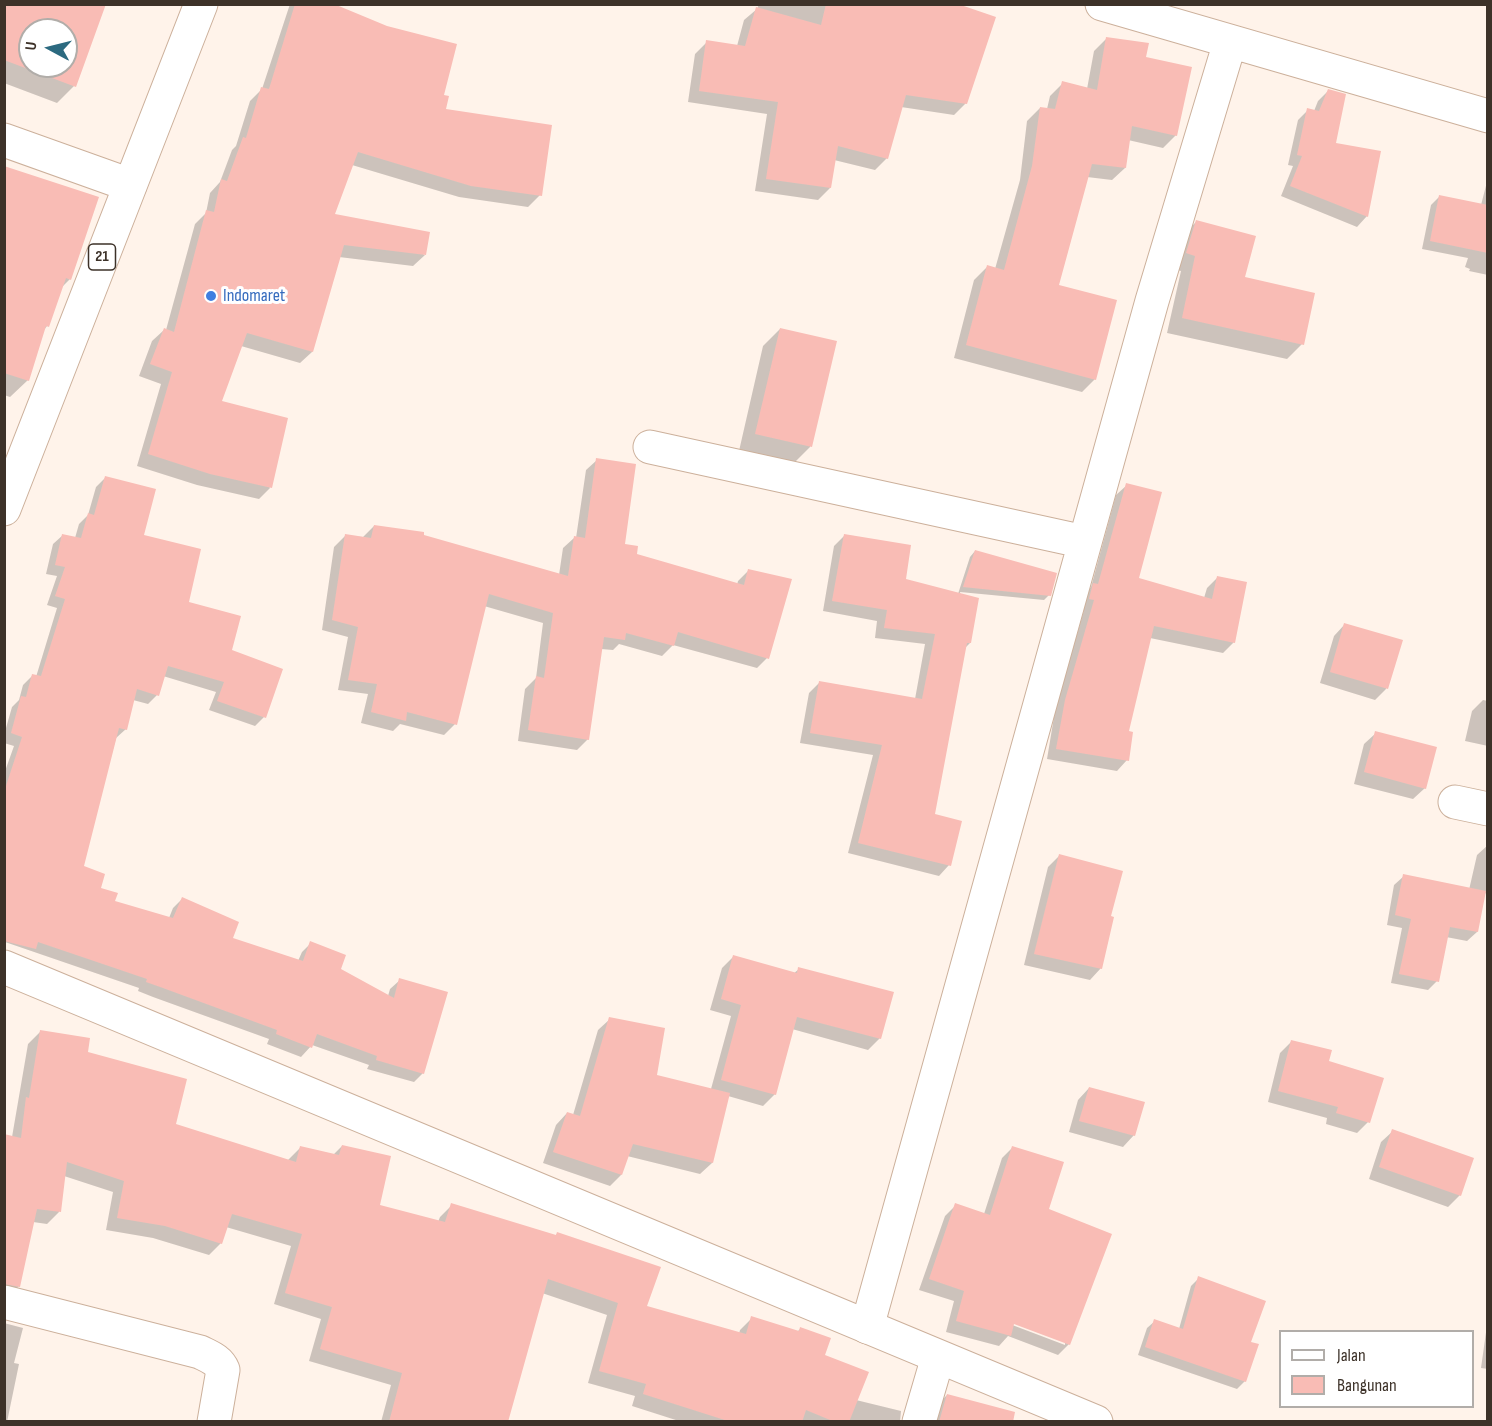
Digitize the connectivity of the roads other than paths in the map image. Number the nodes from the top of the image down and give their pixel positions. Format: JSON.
{"nodes":[{"id":1,"x":201,"y":4,"type":"edge"},
{"id":2,"x":1102,"y":4,"type":"edge"},
{"id":3,"x":1230,"y":42,"type":"junction"},
{"id":4,"x":1488,"y":116,"type":"edge"},
{"id":5,"x":4,"y":140,"type":"edge"},
{"id":6,"x":130,"y":185,"type":"junction"},
{"id":7,"x":650,"y":447,"type":"dead end"},
{"id":8,"x":4,"y":509,"type":"edge"},
{"id":9,"x":1085,"y":542,"type":"junction"},
{"id":10,"x":1455,"y":802,"type":"dead end"},
{"id":11,"x":1488,"y":809,"type":"edge"},
{"id":12,"x":4,"y":967,"type":"edge"},
{"id":13,"x":4,"y":1302,"type":"edge"},
{"id":14,"x":867,"y":1327,"type":"junction"},
{"id":15,"x":938,"y":1357,"type":"junction"},
{"id":16,"x":214,"y":1422,"type":"edge"},
{"id":17,"x":919,"y":1422,"type":"edge"},
{"id":18,"x":1096,"y":1422,"type":"edge"}],
"edges":[{"from":1,"to":6,"type":"main road","number":"21"},
{"from":2,"to":3,"type":"main road"},
{"from":3,"to":4,"type":"main road"},
{"from":3,"to":9,"type":"main road"},
{"from":5,"to":6,"type":"main road"},
{"from":6,"to":8,"type":"main road","number":"21"},
{"from":7,"to":9,"type":"main road"},
{"from":9,"to":14,"type":"main road"},
{"from":10,"to":11,"type":"main road"},
{"from":12,"to":14,"type":"main road"},
{"from":13,"to":16,"type":"main road"},
{"from":14,"to":15,"type":"main road"},
{"from":15,"to":17,"type":"main road"},
{"from":15,"to":18,"type":"main road"}]}
